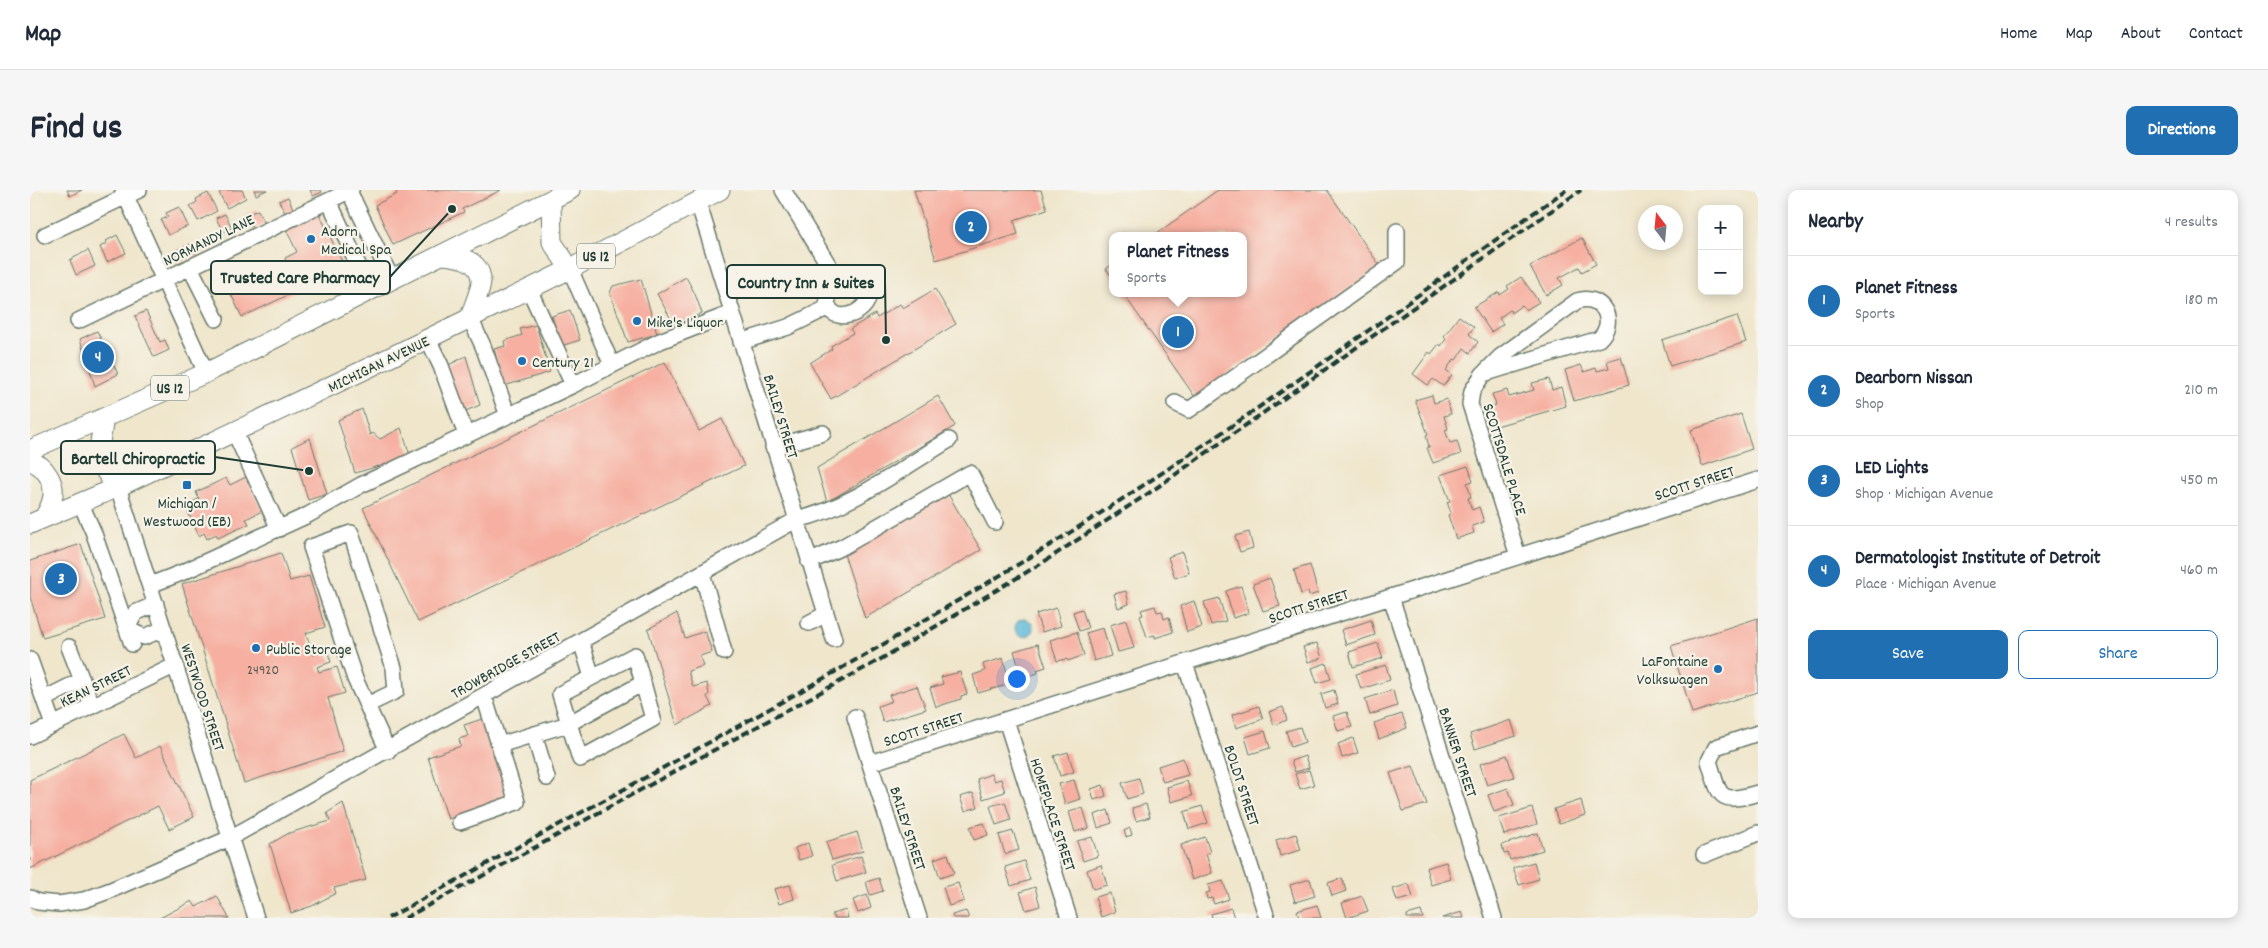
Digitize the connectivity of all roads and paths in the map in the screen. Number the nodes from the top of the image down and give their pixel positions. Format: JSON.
{"nodes":[{"id":1,"x":350,"y":190,"type":"edge"},
{"id":2,"x":570,"y":190,"type":"edge"},
{"id":3,"x":720,"y":190,"type":"edge"},
{"id":4,"x":783,"y":190,"type":"edge"},
{"id":5,"x":130,"y":192,"type":"edge"},
{"id":6,"x":548,"y":195,"type":"edge"},
{"id":7,"x":329,"y":200,"type":"junction"},
{"id":8,"x":698,"y":202,"type":"junction"},
{"id":9,"x":1397,"y":231,"type":"dead end"},
{"id":10,"x":45,"y":235,"type":"dead end"},
{"id":11,"x":441,"y":256,"type":"junction"},
{"id":12,"x":190,"y":266,"type":"junction"},
{"id":13,"x":570,"y":269,"type":"junction"},
{"id":14,"x":162,"y":280,"type":"junction"},
{"id":15,"x":392,"y":280,"type":"junction"},
{"id":16,"x":840,"y":284,"type":"junction"},
{"id":17,"x":529,"y":289,"type":"junction"},
{"id":18,"x":370,"y":291,"type":"junction"},
{"id":19,"x":828,"y":307,"type":"junction"},
{"id":20,"x":732,"y":313,"type":"junction"},
{"id":21,"x":470,"y":318,"type":"junction"},
{"id":22,"x":216,"y":319,"type":"dead end"},
{"id":23,"x":78,"y":321,"type":"dead end"},
{"id":24,"x":428,"y":339,"type":"junction"},
{"id":25,"x":741,"y":342,"type":"junction"},
{"id":26,"x":612,"y":365,"type":"junction"},
{"id":27,"x":206,"y":373,"type":"junction"},
{"id":28,"x":1483,"y":374,"type":"junction"},
{"id":29,"x":572,"y":385,"type":"junction"},
{"id":30,"x":1175,"y":403,"type":"dead end"},
{"id":31,"x":508,"y":416,"type":"junction"},
{"id":32,"x":104,"y":418,"type":"junction"},
{"id":33,"x":234,"y":431,"type":"junction"},
{"id":34,"x":822,"y":433,"type":"dead end"},
{"id":35,"x":466,"y":436,"type":"junction"},
{"id":36,"x":949,"y":440,"type":"dead end"},
{"id":37,"x":773,"y":447,"type":"junction"},
{"id":38,"x":30,"y":452,"type":"edge"},
{"id":39,"x":1758,"y":480,"type":"edge"},
{"id":40,"x":118,"y":487,"type":"junction"},
{"id":41,"x":80,"y":502,"type":"junction"},
{"id":42,"x":796,"y":520,"type":"junction"},
{"id":43,"x":37,"y":521,"type":"edge"},
{"id":44,"x":995,"y":522,"type":"dead end"},
{"id":45,"x":278,"y":529,"type":"junction"},
{"id":46,"x":1518,"y":556,"type":"junction"},
{"id":47,"x":809,"y":562,"type":"junction"},
{"id":48,"x":702,"y":573,"type":"junction"},
{"id":49,"x":150,"y":585,"type":"junction"},
{"id":50,"x":1391,"y":597,"type":"junction"},
{"id":51,"x":156,"y":604,"type":"junction"},
{"id":52,"x":826,"y":614,"type":"junction"},
{"id":53,"x":809,"y":623,"type":"dead end"},
{"id":54,"x":127,"y":629,"type":"junction"},
{"id":55,"x":164,"y":629,"type":"junction"},
{"id":56,"x":834,"y":639,"type":"dead end"},
{"id":57,"x":581,"y":641,"type":"junction"},
{"id":58,"x":132,"y":644,"type":"dead end"},
{"id":59,"x":69,"y":646,"type":"dead end"},
{"id":60,"x":724,"y":652,"type":"dead end"},
{"id":61,"x":30,"y":660,"type":"edge"},
{"id":62,"x":1185,"y":663,"type":"junction"},
{"id":63,"x":176,"y":665,"type":"junction"},
{"id":64,"x":592,"y":677,"type":"junction"},
{"id":65,"x":82,"y":680,"type":"junction"},
{"id":66,"x":643,"y":683,"type":"junction"},
{"id":67,"x":484,"y":696,"type":"junction"},
{"id":68,"x":44,"y":700,"type":"junction"},
{"id":69,"x":367,"y":705,"type":"junction"},
{"id":70,"x":92,"y":706,"type":"junction"},
{"id":71,"x":854,"y":717,"type":"dead end"},
{"id":72,"x":1006,"y":720,"type":"junction"},
{"id":73,"x":568,"y":724,"type":"junction"},
{"id":74,"x":53,"y":725,"type":"junction"},
{"id":75,"x":1758,"y":733,"type":"edge"},
{"id":76,"x":534,"y":734,"type":"junction"},
{"id":77,"x":30,"y":736,"type":"edge"},
{"id":78,"x":499,"y":745,"type":"junction"},
{"id":79,"x":388,"y":751,"type":"junction"},
{"id":80,"x":867,"y":756,"type":"junction"},
{"id":81,"x":547,"y":778,"type":"dead end"},
{"id":82,"x":1758,"y":793,"type":"edge"},
{"id":83,"x":460,"y":822,"type":"dead end"},
{"id":84,"x":1758,"y":833,"type":"edge"},
{"id":85,"x":230,"y":838,"type":"junction"},
{"id":86,"x":1704,"y":855,"type":"dead end"},
{"id":87,"x":30,"y":898,"type":"edge"},
{"id":88,"x":256,"y":918,"type":"edge"},
{"id":89,"x":919,"y":918,"type":"edge"},
{"id":90,"x":1070,"y":918,"type":"edge"},
{"id":91,"x":1267,"y":918,"type":"edge"},
{"id":92,"x":1494,"y":918,"type":"edge"}],
"edges":[{"from":1,"to":7,"type":"street","name":"NORMANDY LANE"},
{"from":1,"to":15,"type":"street"},
{"from":2,"to":6,"type":"main road","number":"US 12"},
{"from":3,"to":8,"type":"main road","name":"MICHIGAN AVENUE","number":"US 12"},
{"from":4,"to":16,"type":"street"},
{"from":5,"to":10,"type":"street"},
{"from":5,"to":14,"type":"street"},
{"from":6,"to":11,"type":"main road","number":"US 12"},
{"from":6,"to":13,"type":"main road"},
{"from":7,"to":12,"type":"street","name":"NORMANDY LANE"},
{"from":7,"to":18,"type":"street"},
{"from":8,"to":13,"type":"main road","name":"MICHIGAN AVENUE","number":"US 12"},
{"from":8,"to":20,"type":"street","name":"BAILEY STREET"},
{"from":9,"to":30,"type":"street"},
{"from":11,"to":15,"type":"main road","number":"US 12"},
{"from":11,"to":21,"type":"main road"},
{"from":12,"to":14,"type":"street","name":"NORMANDY LANE"},
{"from":12,"to":22,"type":"street"},
{"from":13,"to":17,"type":"main road","name":"MICHIGAN AVENUE","number":"US 12"},
{"from":13,"to":26,"type":"street"},
{"from":14,"to":23,"type":"street","name":"NORMANDY LANE"},
{"from":14,"to":27,"type":"street"},
{"from":15,"to":18,"type":"main road","number":"US 12"},
{"from":16,"to":19,"type":"street"},
{"from":16,"to":19,"type":"street"},
{"from":17,"to":21,"type":"main road","name":"MICHIGAN AVENUE","number":"US 12"},
{"from":17,"to":29,"type":"street"},
{"from":18,"to":27,"type":"main road","number":"US 12"},
{"from":19,"to":25,"type":"street"},
{"from":20,"to":25,"type":"street","name":"BAILEY STREET"},
{"from":20,"to":26,"type":"street"},
{"from":21,"to":24,"type":"main road","name":"MICHIGAN AVENUE","number":"US 12"},
{"from":21,"to":31,"type":"street"},
{"from":24,"to":33,"type":"main road","name":"MICHIGAN AVENUE","number":"US 12"},
{"from":24,"to":35,"type":"street"},
{"from":25,"to":37,"type":"street","name":"BAILEY STREET"},
{"from":26,"to":29,"type":"street"},
{"from":27,"to":32,"type":"main road","number":"US 12"},
{"from":28,"to":28,"type":"street","name":"SCOTTSDALE PLACE"},
{"from":28,"to":46,"type":"street","name":"SCOTTSDALE PLACE"},
{"from":29,"to":31,"type":"street"},
{"from":31,"to":35,"type":"street"},
{"from":32,"to":38,"type":"main road","number":"US 12"},
{"from":32,"to":40,"type":"main road"},
{"from":33,"to":40,"type":"main road","name":"MICHIGAN AVENUE","number":"US 12"},
{"from":33,"to":45,"type":"street"},
{"from":34,"to":37,"type":"street"},
{"from":35,"to":45,"type":"street"},
{"from":36,"to":42,"type":"street","name":"TROWBRIDGE STREET"},
{"from":37,"to":42,"type":"street","name":"BAILEY STREET"},
{"from":38,"to":43,"type":"main road"},
{"from":39,"to":46,"type":"street","name":"SCOTT STREET"},
{"from":40,"to":41,"type":"main road","name":"MICHIGAN AVENUE","number":"US 12"},
{"from":40,"to":49,"type":"street","name":"WESTWOOD STREET"},
{"from":41,"to":43,"type":"main road","name":"MICHIGAN AVENUE","number":"US 12"},
{"from":41,"to":54,"type":"street"},
{"from":42,"to":47,"type":"street","name":"BAILEY STREET"},
{"from":42,"to":48,"type":"street","name":"TROWBRIDGE STREET"},
{"from":44,"to":47,"type":"street"},
{"from":45,"to":49,"type":"street"},
{"from":46,"to":50,"type":"street","name":"SCOTT STREET"},
{"from":47,"to":52,"type":"street","name":"BAILEY STREET"},
{"from":48,"to":57,"type":"street","name":"TROWBRIDGE STREET"},
{"from":48,"to":60,"type":"street"},
{"from":49,"to":51,"type":"street","name":"WESTWOOD STREET"},
{"from":50,"to":62,"type":"street","name":"SCOTT STREET"},
{"from":50,"to":92,"type":"street","name":"BANNER STREET"},
{"from":51,"to":54,"type":"street"},
{"from":51,"to":55,"type":"street","name":"WESTWOOD STREET"},
{"from":52,"to":53,"type":"street"},
{"from":52,"to":56,"type":"street","name":"BAILEY STREET"},
{"from":54,"to":55,"type":"street"},
{"from":54,"to":58,"type":"street"},
{"from":55,"to":63,"type":"street","name":"WESTWOOD STREET"},
{"from":57,"to":64,"type":"street"},
{"from":57,"to":67,"type":"street","name":"TROWBRIDGE STREET"},
{"from":59,"to":65,"type":"street"},
{"from":61,"to":68,"type":"street"},
{"from":62,"to":72,"type":"street","name":"SCOTT STREET"},
{"from":62,"to":91,"type":"street","name":"BOLDT STREET"},
{"from":63,"to":70,"type":"street","name":"KEAN STREET"},
{"from":63,"to":85,"type":"street","name":"WESTWOOD STREET"},
{"from":64,"to":66,"type":"street"},
{"from":64,"to":73,"type":"street"},
{"from":65,"to":68,"type":"street"},
{"from":65,"to":70,"type":"street"},
{"from":66,"to":73,"type":"street"},
{"from":66,"to":73,"type":"street"},
{"from":67,"to":78,"type":"street"},
{"from":67,"to":79,"type":"street","name":"TROWBRIDGE STREET"},
{"from":68,"to":74,"type":"street"},
{"from":69,"to":69,"type":"street"},
{"from":69,"to":79,"type":"street"},
{"from":70,"to":74,"type":"street","name":"KEAN STREET"},
{"from":71,"to":80,"type":"street","name":"BAILEY STREET"},
{"from":72,"to":80,"type":"street","name":"SCOTT STREET"},
{"from":72,"to":90,"type":"street","name":"HOMEPLACE STREET"},
{"from":73,"to":76,"type":"street"},
{"from":74,"to":77,"type":"street","name":"KEAN STREET"},
{"from":75,"to":82,"type":"street"},
{"from":76,"to":78,"type":"street"},
{"from":76,"to":81,"type":"street"},
{"from":78,"to":83,"type":"street"},
{"from":79,"to":85,"type":"street","name":"TROWBRIDGE STREET"},
{"from":80,"to":89,"type":"street","name":"BAILEY STREET"},
{"from":84,"to":86,"type":"street"},
{"from":85,"to":87,"type":"street","name":"TROWBRIDGE STREET"},
{"from":85,"to":88,"type":"street","name":"WESTWOOD STREET"}]}
